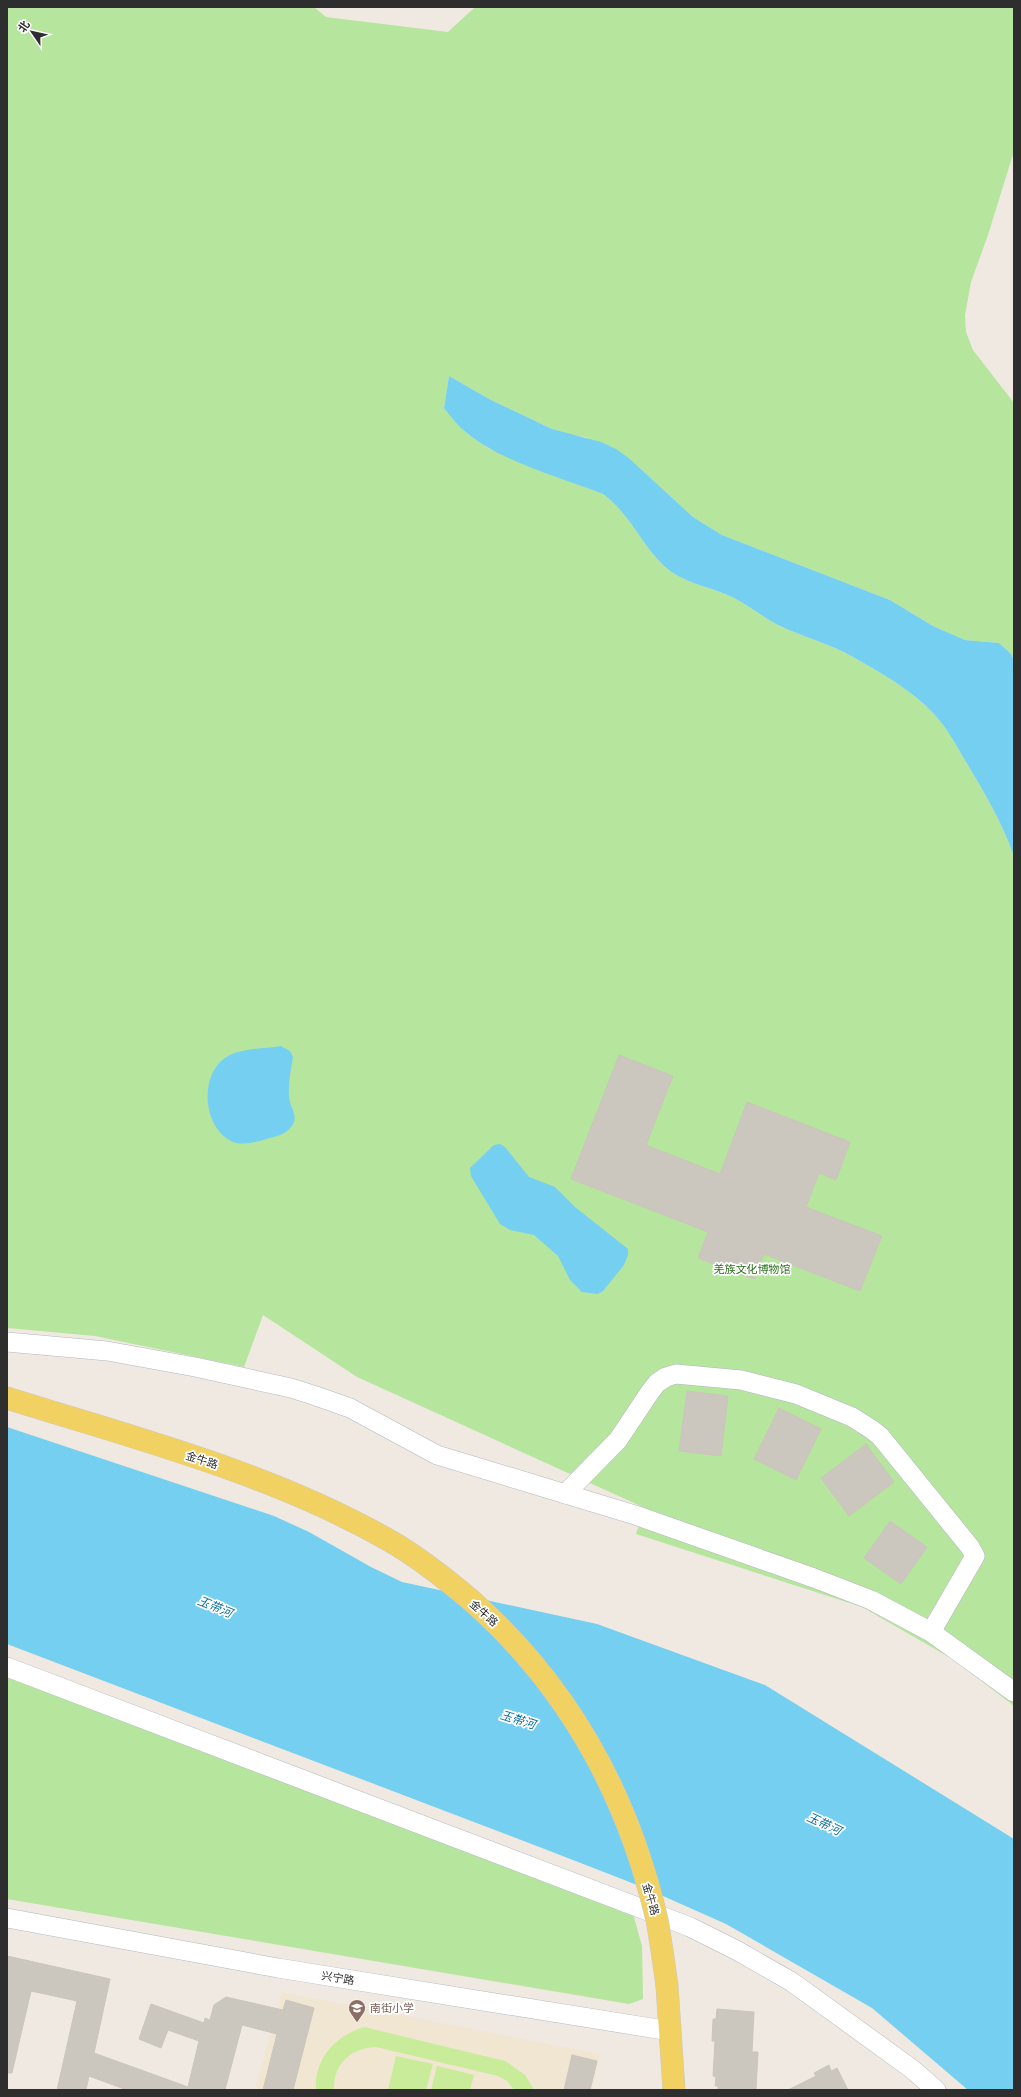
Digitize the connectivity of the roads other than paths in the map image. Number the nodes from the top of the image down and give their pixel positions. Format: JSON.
{"nodes":[{"id":1,"x":7,"y":1342,"type":"edge"},
{"id":2,"x":7,"y":1398,"type":"edge"},
{"id":3,"x":565,"y":1494,"type":"junction"},
{"id":4,"x":931,"y":1632,"type":"junction"},
{"id":5,"x":7,"y":1667,"type":"edge"},
{"id":6,"x":1014,"y":1692,"type":"edge"},
{"id":7,"x":7,"y":1918,"type":"edge"},
{"id":8,"x":670,"y":2031,"type":"junction"},
{"id":9,"x":674,"y":2090,"type":"edge"},
{"id":10,"x":936,"y":2090,"type":"edge"}],
"edges":[{"from":1,"to":3,"type":"street"},
{"from":2,"to":8,"type":"main road","name":"金牛路","bridge":true},
{"from":3,"to":4,"type":"street"},
{"from":3,"to":4,"type":"street"},
{"from":4,"to":6,"type":"street"},
{"from":5,"to":10,"type":"street"},
{"from":7,"to":8,"type":"street","name":"兴宁路"},
{"from":8,"to":9,"type":"main road","name":"金牛路"}]}
